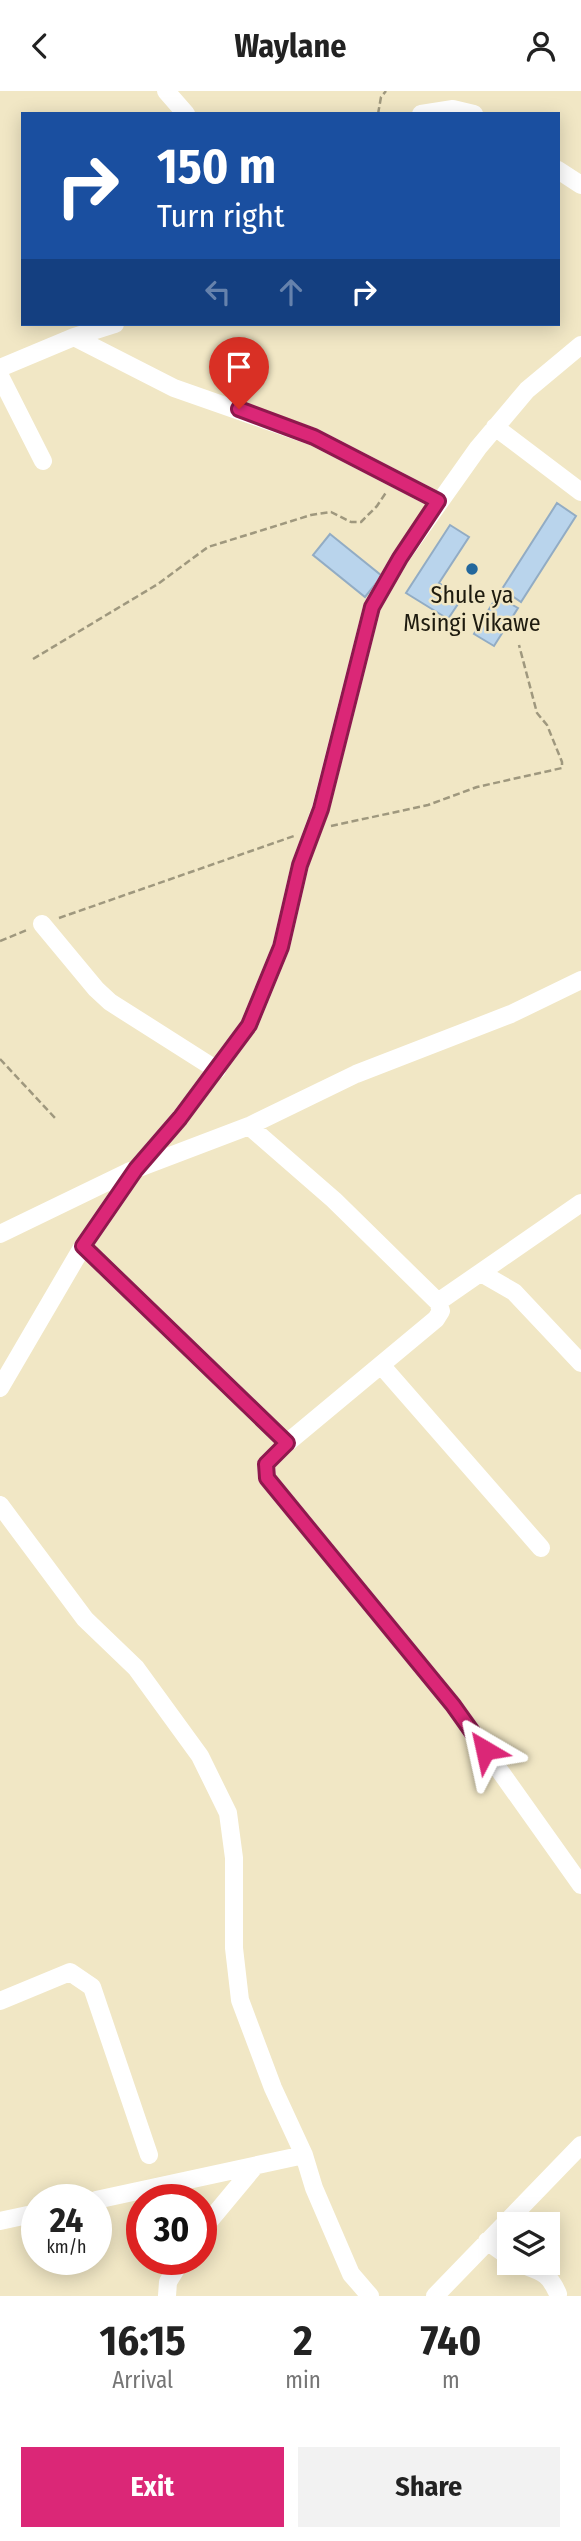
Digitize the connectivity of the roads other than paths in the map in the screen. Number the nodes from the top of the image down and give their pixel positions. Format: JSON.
{"nodes":[{"id":1,"x":166,"y":91,"type":"edge"},
{"id":2,"x":184,"y":112,"type":"edge"},
{"id":3,"x":434,"y":112,"type":"edge"},
{"id":4,"x":466,"y":112,"type":"edge"},
{"id":5,"x":560,"y":171,"type":"edge"},
{"id":6,"x":581,"y":185,"type":"edge"},
{"id":7,"x":110,"y":326,"type":"edge"},
{"id":8,"x":74,"y":337,"type":"junction"},
{"id":9,"x":581,"y":345,"type":"edge"},
{"id":10,"x":0,"y":368,"type":"edge"},
{"id":11,"x":0,"y":376,"type":"edge"},
{"id":12,"x":495,"y":427,"type":"junction"},
{"id":13,"x":43,"y":461,"type":"dead end"},
{"id":14,"x":581,"y":492,"type":"edge"},
{"id":15,"x":438,"y":501,"type":"junction"},
{"id":16,"x":42,"y":924,"type":"road end"},
{"id":17,"x":581,"y":980,"type":"edge"},
{"id":18,"x":217,"y":1070,"type":"junction"},
{"id":19,"x":249,"y":1126,"type":"junction"},
{"id":20,"x":136,"y":1169,"type":"junction"},
{"id":21,"x":581,"y":1203,"type":"edge"},
{"id":22,"x":0,"y":1234,"type":"edge"},
{"id":23,"x":83,"y":1246,"type":"junction"},
{"id":24,"x":481,"y":1273,"type":"junction"},
{"id":25,"x":438,"y":1302,"type":"junction"},
{"id":26,"x":581,"y":1363,"type":"edge"},
{"id":27,"x":381,"y":1366,"type":"junction"},
{"id":28,"x":0,"y":1388,"type":"edge"},
{"id":29,"x":287,"y":1443,"type":"junction"},
{"id":30,"x":0,"y":1505,"type":"edge"},
{"id":31,"x":541,"y":1548,"type":"dead end"},
{"id":32,"x":581,"y":1885,"type":"edge"},
{"id":33,"x":0,"y":2001,"type":"edge"},
{"id":34,"x":581,"y":2145,"type":"edge"},
{"id":35,"x":149,"y":2155,"type":"dead end"},
{"id":36,"x":304,"y":2155,"type":"junction"},
{"id":37,"x":255,"y":2166,"type":"junction"},
{"id":38,"x":112,"y":2197,"type":"edge"},
{"id":39,"x":217,"y":2212,"type":"edge"},
{"id":40,"x":21,"y":2216,"type":"edge"},
{"id":41,"x":0,"y":2221,"type":"edge"},
{"id":42,"x":487,"y":2241,"type":"junction"},
{"id":43,"x":497,"y":2248,"type":"edge"},
{"id":44,"x":172,"y":2275,"type":"edge"},
{"id":45,"x":547,"y":2275,"type":"edge"},
{"id":46,"x":558,"y":2294,"type":"dead end"},
{"id":47,"x":167,"y":2296,"type":"edge"},
{"id":48,"x":370,"y":2296,"type":"edge"},
{"id":49,"x":435,"y":2296,"type":"edge"}],
"edges":[{"from":1,"to":2,"type":"street"},
{"from":3,"to":4,"type":"street"},
{"from":5,"to":6,"type":"street"},
{"from":7,"to":8,"type":"street"},
{"from":8,"to":10,"type":"street"},
{"from":8,"to":15,"type":"street"},
{"from":9,"to":12,"type":"street"},
{"from":11,"to":13,"type":"street"},
{"from":12,"to":14,"type":"street"},
{"from":12,"to":15,"type":"street"},
{"from":15,"to":18,"type":"street"},
{"from":16,"to":18,"type":"street"},
{"from":17,"to":19,"type":"street"},
{"from":18,"to":20,"type":"street"},
{"from":19,"to":20,"type":"street"},
{"from":19,"to":25,"type":"street"},
{"from":20,"to":22,"type":"street"},
{"from":20,"to":23,"type":"street"},
{"from":21,"to":24,"type":"street"},
{"from":23,"to":28,"type":"street"},
{"from":23,"to":29,"type":"street"},
{"from":24,"to":25,"type":"street"},
{"from":24,"to":26,"type":"street"},
{"from":25,"to":27,"type":"street"},
{"from":27,"to":29,"type":"street"},
{"from":27,"to":31,"type":"street"},
{"from":29,"to":32,"type":"street"},
{"from":30,"to":36,"type":"street"},
{"from":33,"to":35,"type":"street"},
{"from":34,"to":42,"type":"street"},
{"from":36,"to":37,"type":"street"},
{"from":36,"to":48,"type":"street"},
{"from":37,"to":38,"type":"street"},
{"from":37,"to":39,"type":"street"},
{"from":40,"to":41,"type":"street"},
{"from":42,"to":43,"type":"street"},
{"from":42,"to":49,"type":"street"},
{"from":44,"to":47,"type":"street"},
{"from":45,"to":46,"type":"street"}]}
